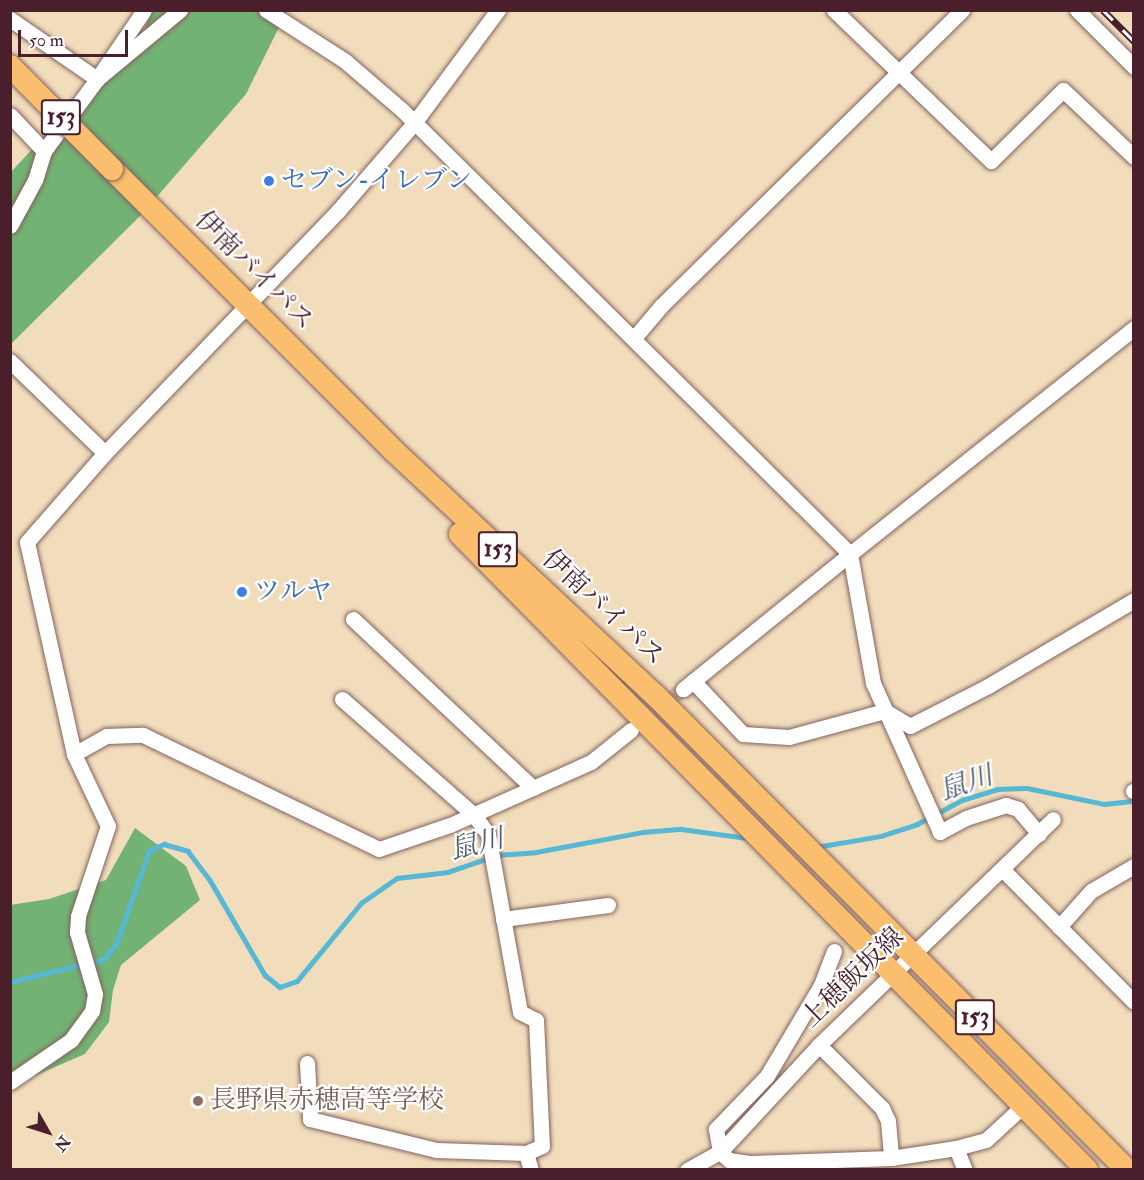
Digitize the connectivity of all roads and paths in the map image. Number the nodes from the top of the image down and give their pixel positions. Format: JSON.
{"nodes":[{"id":1,"x":144,"y":10,"type":"edge"},
{"id":2,"x":180,"y":10,"type":"edge"},
{"id":3,"x":266,"y":10,"type":"edge"},
{"id":4,"x":498,"y":10,"type":"edge"},
{"id":5,"x":834,"y":10,"type":"edge"},
{"id":6,"x":962,"y":10,"type":"edge"},
{"id":7,"x":1077,"y":10,"type":"edge"},
{"id":8,"x":10,"y":19,"type":"edge"},
{"id":9,"x":10,"y":66,"type":"edge"},
{"id":10,"x":1134,"y":67,"type":"edge"},
{"id":11,"x":898,"y":74,"type":"junction"},
{"id":12,"x":10,"y":78,"type":"edge"},
{"id":13,"x":97,"y":79,"type":"junction"},
{"id":14,"x":10,"y":115,"type":"edge"},
{"id":15,"x":414,"y":123,"type":"junction"},
{"id":16,"x":44,"y":151,"type":"junction"},
{"id":17,"x":1134,"y":157,"type":"edge"},
{"id":18,"x":109,"y":172,"type":"junction"},
{"id":19,"x":10,"y":226,"type":"edge"},
{"id":20,"x":243,"y":310,"type":"junction"},
{"id":21,"x":1134,"y":328,"type":"edge"},
{"id":22,"x":634,"y":338,"type":"junction"},
{"id":23,"x":10,"y":362,"type":"edge"},
{"id":24,"x":105,"y":453,"type":"junction"},
{"id":25,"x":850,"y":554,"type":"junction"},
{"id":26,"x":1134,"y":600,"type":"edge"},
{"id":27,"x":353,"y":619,"type":"dead end"},
{"id":28,"x":342,"y":699,"type":"dead end"},
{"id":29,"x":885,"y":711,"type":"junction"},
{"id":30,"x":631,"y":730,"type":"tunnel mouth"},
{"id":31,"x":74,"y":754,"type":"junction"},
{"id":32,"x":533,"y":788,"type":"junction"},
{"id":33,"x":473,"y":814,"type":"junction"},
{"id":34,"x":1053,"y":819,"type":"dead end"},
{"id":35,"x":1039,"y":834,"type":"junction"},
{"id":36,"x":1134,"y":866,"type":"edge"},
{"id":37,"x":1002,"y":869,"type":"junction"},
{"id":38,"x":608,"y":905,"type":"dead end"},
{"id":39,"x":503,"y":919,"type":"junction"},
{"id":40,"x":1059,"y":927,"type":"junction"},
{"id":41,"x":834,"y":951,"type":"dead end"},
{"id":42,"x":912,"y":954,"type":"junction"},
{"id":43,"x":895,"y":971,"type":"junction"},
{"id":44,"x":1134,"y":1002,"type":"edge"},
{"id":45,"x":819,"y":1045,"type":"junction"},
{"id":46,"x":307,"y":1063,"type":"dead end"},
{"id":47,"x":10,"y":1082,"type":"edge"},
{"id":48,"x":1024,"y":1105,"type":"junction"},
{"id":49,"x":956,"y":1148,"type":"junction"},
{"id":50,"x":720,"y":1152,"type":"junction"},
{"id":51,"x":526,"y":1153,"type":"junction"},
{"id":52,"x":891,"y":1158,"type":"junction"},
{"id":53,"x":1128,"y":1162,"type":"edge"},
{"id":54,"x":531,"y":1170,"type":"edge"},
{"id":55,"x":687,"y":1170,"type":"edge"},
{"id":56,"x":965,"y":1170,"type":"edge"},
{"id":57,"x":1087,"y":1170,"type":"edge"}],
"edges":[{"from":1,"to":13,"type":"street"},
{"from":2,"to":13,"type":"street"},
{"from":3,"to":15,"type":"street"},
{"from":4,"to":15,"type":"street"},
{"from":5,"to":11,"type":"street"},
{"from":6,"to":11,"type":"street"},
{"from":7,"to":10,"type":"street"},
{"from":8,"to":13,"type":"street"},
{"from":9,"to":18,"type":"highway","name":"伊南バイパス","number":"153","bridge":true},
{"from":11,"to":17,"type":"street"},
{"from":11,"to":22,"type":"street"},
{"from":12,"to":18,"type":"highway","name":"伊南バイパス","number":"153"},
{"from":13,"to":16,"type":"street"},
{"from":14,"to":16,"type":"street"},
{"from":15,"to":20,"type":"street"},
{"from":15,"to":22,"type":"street"},
{"from":16,"to":19,"type":"street"},
{"from":18,"to":20,"type":"highway","name":"伊南バイパス","number":"153"},
{"from":20,"to":24,"type":"street"},
{"from":20,"to":42,"type":"highway","name":"伊南バイパス","number":"153"},
{"from":20,"to":43,"type":"highway","name":"伊南バイパス","number":"153"},
{"from":21,"to":25,"type":"street"},
{"from":22,"to":25,"type":"street"},
{"from":23,"to":24,"type":"street"},
{"from":24,"to":31,"type":"street"},
{"from":25,"to":29,"type":"street"},
{"from":25,"to":29,"type":"street"},
{"from":26,"to":29,"type":"street"},
{"from":27,"to":32,"type":"street"},
{"from":28,"to":33,"type":"street"},
{"from":29,"to":35,"type":"street"},
{"from":30,"to":32,"type":"street"},
{"from":31,"to":33,"type":"street"},
{"from":31,"to":47,"type":"street"},
{"from":32,"to":33,"type":"street"},
{"from":33,"to":39,"type":"street"},
{"from":34,"to":35,"type":"street","name":"上穂飯坂線"},
{"from":35,"to":37,"type":"street","name":"上穂飯坂線"},
{"from":36,"to":40,"type":"street"},
{"from":37,"to":40,"type":"street"},
{"from":37,"to":42,"type":"street","name":"上穂飯坂線"},
{"from":38,"to":39,"type":"street"},
{"from":39,"to":51,"type":"street"},
{"from":40,"to":44,"type":"street"},
{"from":41,"to":50,"type":"street"},
{"from":42,"to":43,"type":"street","name":"上穂飯坂線"},
{"from":42,"to":53,"type":"highway","name":"伊南バイパス","number":"153"},
{"from":43,"to":45,"type":"street","name":"上穂飯坂線"},
{"from":43,"to":48,"type":"highway","name":"伊南バイパス","number":"153"},
{"from":45,"to":50,"type":"street","name":"上穂飯坂線"},
{"from":45,"to":52,"type":"street"},
{"from":46,"to":51,"type":"street"},
{"from":48,"to":49,"type":"street"},
{"from":48,"to":57,"type":"highway","name":"伊南バイパス","number":"153"},
{"from":49,"to":52,"type":"street"},
{"from":49,"to":56,"type":"street"},
{"from":50,"to":52,"type":"street"},
{"from":50,"to":55,"type":"street","name":"上穂飯坂線"},
{"from":51,"to":54,"type":"street"}]}
